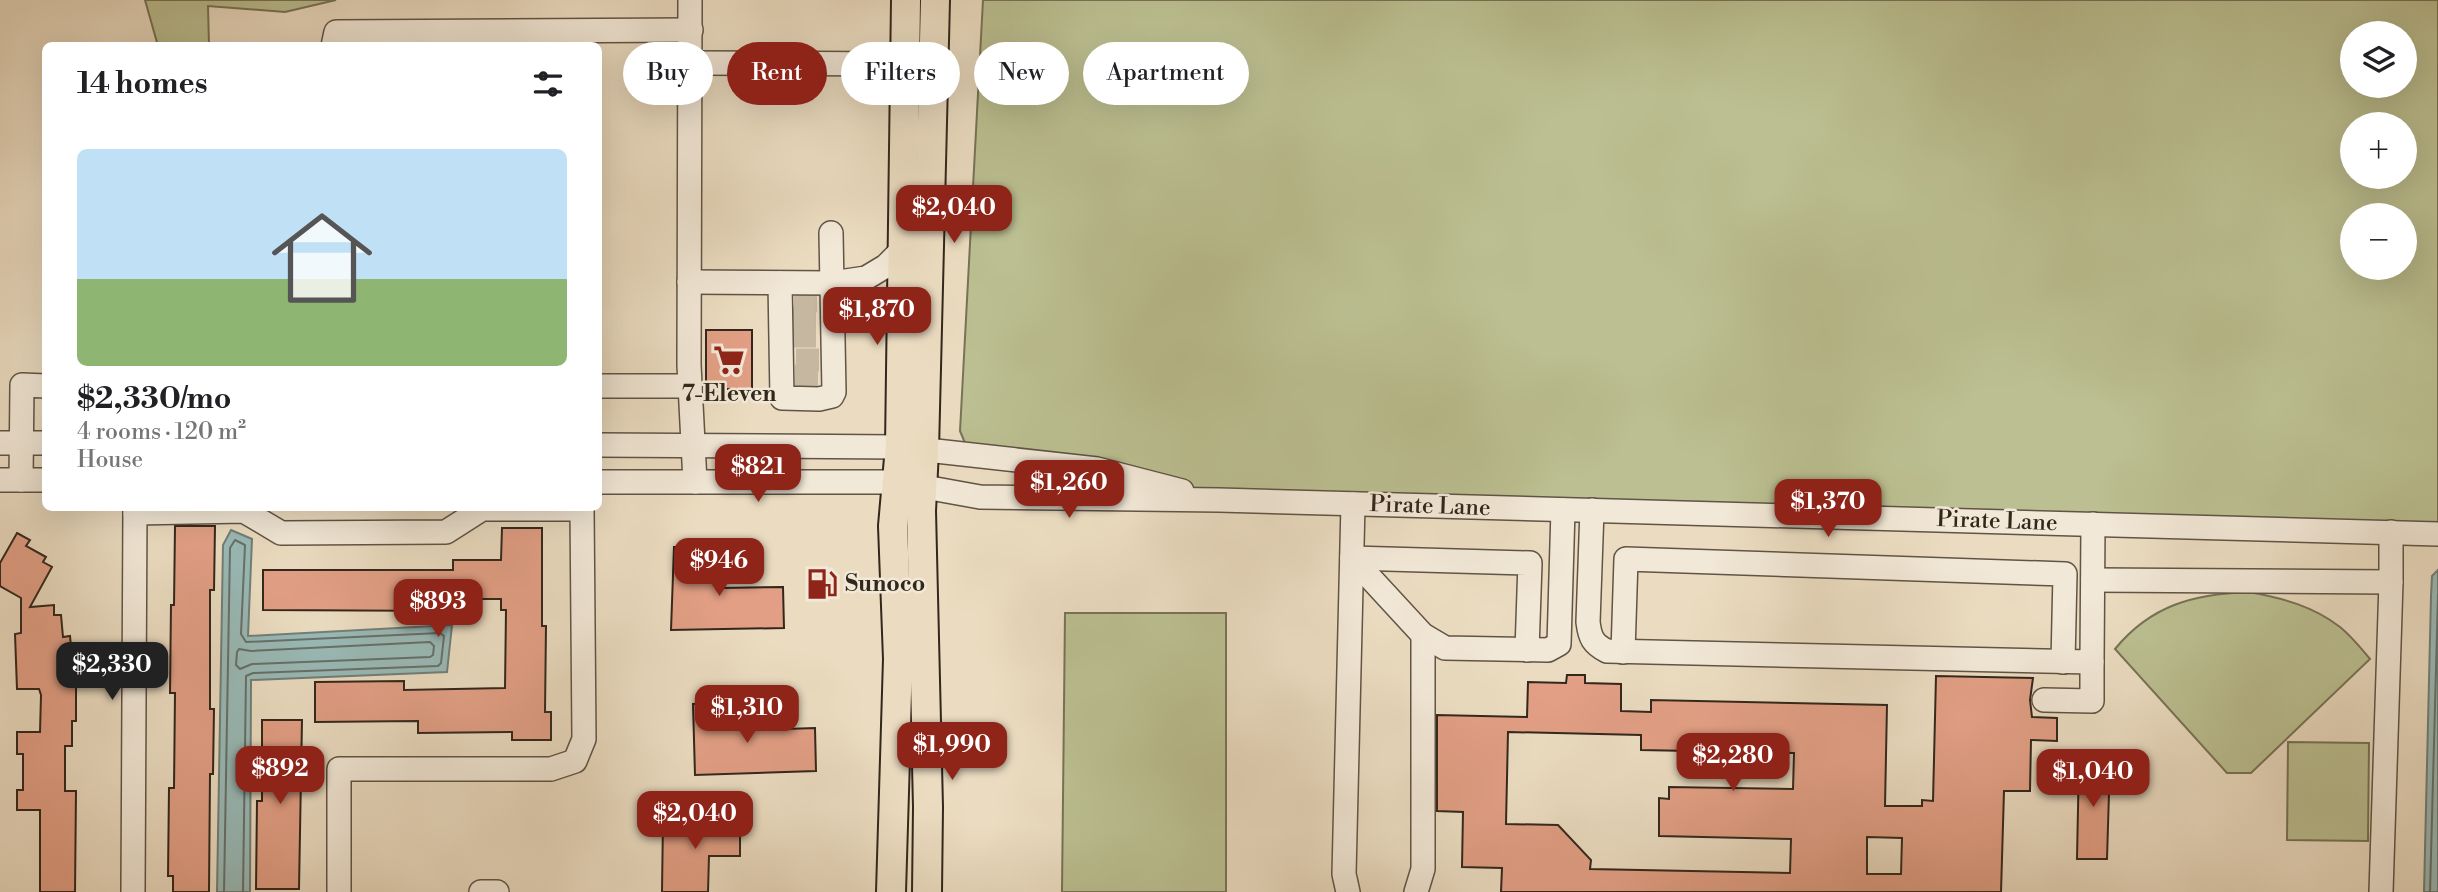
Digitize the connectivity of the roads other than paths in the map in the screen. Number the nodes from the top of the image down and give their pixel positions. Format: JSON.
{"nodes":[{"id":1,"x":690,"y":0,"type":"edge"},
{"id":2,"x":906,"y":0,"type":"edge"},
{"id":3,"x":935,"y":0,"type":"edge"},
{"id":4,"x":691,"y":30,"type":"junction"},
{"id":5,"x":500,"y":38,"type":"edge"},
{"id":6,"x":335,"y":39,"type":"edge"},
{"id":7,"x":691,"y":42,"type":"edge"},
{"id":8,"x":905,"y":42,"type":"edge"},
{"id":9,"x":713,"y":63,"type":"edge"},
{"id":10,"x":841,"y":64,"type":"edge"},
{"id":11,"x":691,"y":105,"type":"edge"},
{"id":12,"x":905,"y":105,"type":"edge"},
{"id":13,"x":831,"y":233,"type":"dead end"},
{"id":14,"x":903,"y":249,"type":"junction"},
{"id":15,"x":689,"y":282,"type":"junction"},
{"id":16,"x":829,"y":313,"type":"junction"},
{"id":17,"x":786,"y":314,"type":"junction"},
{"id":18,"x":42,"y":386,"type":"edge"},
{"id":19,"x":602,"y":386,"type":"edge"},
{"id":20,"x":690,"y":386,"type":"junction"},
{"id":21,"x":11,"y":443,"type":"edge"},
{"id":22,"x":42,"y":443,"type":"edge"},
{"id":23,"x":602,"y":445,"type":"edge"},
{"id":24,"x":692,"y":446,"type":"junction"},
{"id":25,"x":912,"y":449,"type":"junction"},
{"id":26,"x":10,"y":480,"type":"edge"},
{"id":27,"x":42,"y":480,"type":"edge"},
{"id":28,"x":602,"y":482,"type":"edge"},
{"id":29,"x":695,"y":482,"type":"junction"},
{"id":30,"x":909,"y":484,"type":"junction"},
{"id":31,"x":1219,"y":500,"type":"junction"},
{"id":32,"x":1353,"y":504,"type":"junction"},
{"id":33,"x":1563,"y":510,"type":"junction"},
{"id":34,"x":1592,"y":510,"type":"junction"},
{"id":35,"x":135,"y":511,"type":"edge"},
{"id":36,"x":244,"y":511,"type":"edge"},
{"id":37,"x":479,"y":511,"type":"edge"},
{"id":38,"x":582,"y":511,"type":"edge"},
{"id":39,"x":2093,"y":524,"type":"junction"},
{"id":40,"x":2391,"y":533,"type":"junction"},
{"id":41,"x":2438,"y":534,"type":"edge"},
{"id":42,"x":1352,"y":558,"type":"junction"},
{"id":43,"x":2093,"y":580,"type":"junction"},
{"id":44,"x":2391,"y":582,"type":"junction"},
{"id":45,"x":1423,"y":635,"type":"junction"},
{"id":46,"x":1527,"y":650,"type":"junction"},
{"id":47,"x":1623,"y":652,"type":"junction"},
{"id":48,"x":2063,"y":662,"type":"junction"},
{"id":49,"x":2092,"y":662,"type":"junction"},
{"id":50,"x":2044,"y":700,"type":"dead end"},
{"id":51,"x":133,"y":892,"type":"edge"},
{"id":52,"x":339,"y":892,"type":"edge"},
{"id":53,"x":481,"y":892,"type":"edge"},
{"id":54,"x":497,"y":892,"type":"edge"},
{"id":55,"x":891,"y":892,"type":"edge"},
{"id":56,"x":927,"y":892,"type":"edge"},
{"id":57,"x":1348,"y":892,"type":"edge"},
{"id":58,"x":1416,"y":892,"type":"edge"},
{"id":59,"x":2381,"y":892,"type":"edge"}],
"edges":[{"from":1,"to":4,"type":"street"},
{"from":2,"to":8,"type":"main road"},
{"from":3,"to":25,"type":"main road"},
{"from":4,"to":5,"type":"street"},
{"from":4,"to":7,"type":"street"},
{"from":5,"to":6,"type":"street"},
{"from":9,"to":10,"type":"street"},
{"from":11,"to":15,"type":"street"},
{"from":12,"to":14,"type":"main road"},
{"from":13,"to":16,"type":"street"},
{"from":14,"to":16,"type":"street"},
{"from":14,"to":25,"type":"main road"},
{"from":15,"to":17,"type":"street"},
{"from":15,"to":20,"type":"street"},
{"from":16,"to":17,"type":"street"},
{"from":16,"to":17,"type":"street"},
{"from":18,"to":21,"type":"street"},
{"from":19,"to":20,"type":"street"},
{"from":20,"to":24,"type":"street"},
{"from":21,"to":22,"type":"street"},
{"from":21,"to":26,"type":"street"},
{"from":23,"to":24,"type":"street","name":"Pirate Lane"},
{"from":24,"to":25,"type":"street","name":"Pirate Lane"},
{"from":24,"to":29,"type":"street"},
{"from":25,"to":30,"type":"main road"},
{"from":25,"to":31,"type":"street","name":"Pirate Lane"},
{"from":26,"to":27,"type":"street"},
{"from":28,"to":29,"type":"street","name":"Pirate Lane"},
{"from":29,"to":30,"type":"street","name":"Pirate Lane"},
{"from":30,"to":31,"type":"street","name":"Pirate Lane"},
{"from":30,"to":55,"type":"main road"},
{"from":30,"to":56,"type":"main road"},
{"from":31,"to":32,"type":"street","name":"Pirate Lane"},
{"from":32,"to":33,"type":"street","name":"Pirate Lane"},
{"from":32,"to":42,"type":"street"},
{"from":33,"to":34,"type":"street","name":"Pirate Lane"},
{"from":33,"to":46,"type":"street"},
{"from":34,"to":39,"type":"street","name":"Pirate Lane"},
{"from":34,"to":47,"type":"street"},
{"from":35,"to":51,"type":"street"},
{"from":36,"to":37,"type":"street"},
{"from":38,"to":52,"type":"street"},
{"from":39,"to":40,"type":"street","name":"Pirate Lane"},
{"from":39,"to":43,"type":"street"},
{"from":40,"to":41,"type":"street","name":"Pirate Lane"},
{"from":40,"to":44,"type":"street"},
{"from":42,"to":45,"type":"street"},
{"from":42,"to":46,"type":"street"},
{"from":42,"to":57,"type":"street"},
{"from":43,"to":44,"type":"street"},
{"from":43,"to":49,"type":"street"},
{"from":44,"to":59,"type":"street"},
{"from":45,"to":46,"type":"street"},
{"from":45,"to":58,"type":"street"},
{"from":47,"to":48,"type":"street"},
{"from":47,"to":48,"type":"street"},
{"from":48,"to":49,"type":"street"},
{"from":49,"to":50,"type":"street"},
{"from":53,"to":54,"type":"street"}]}
